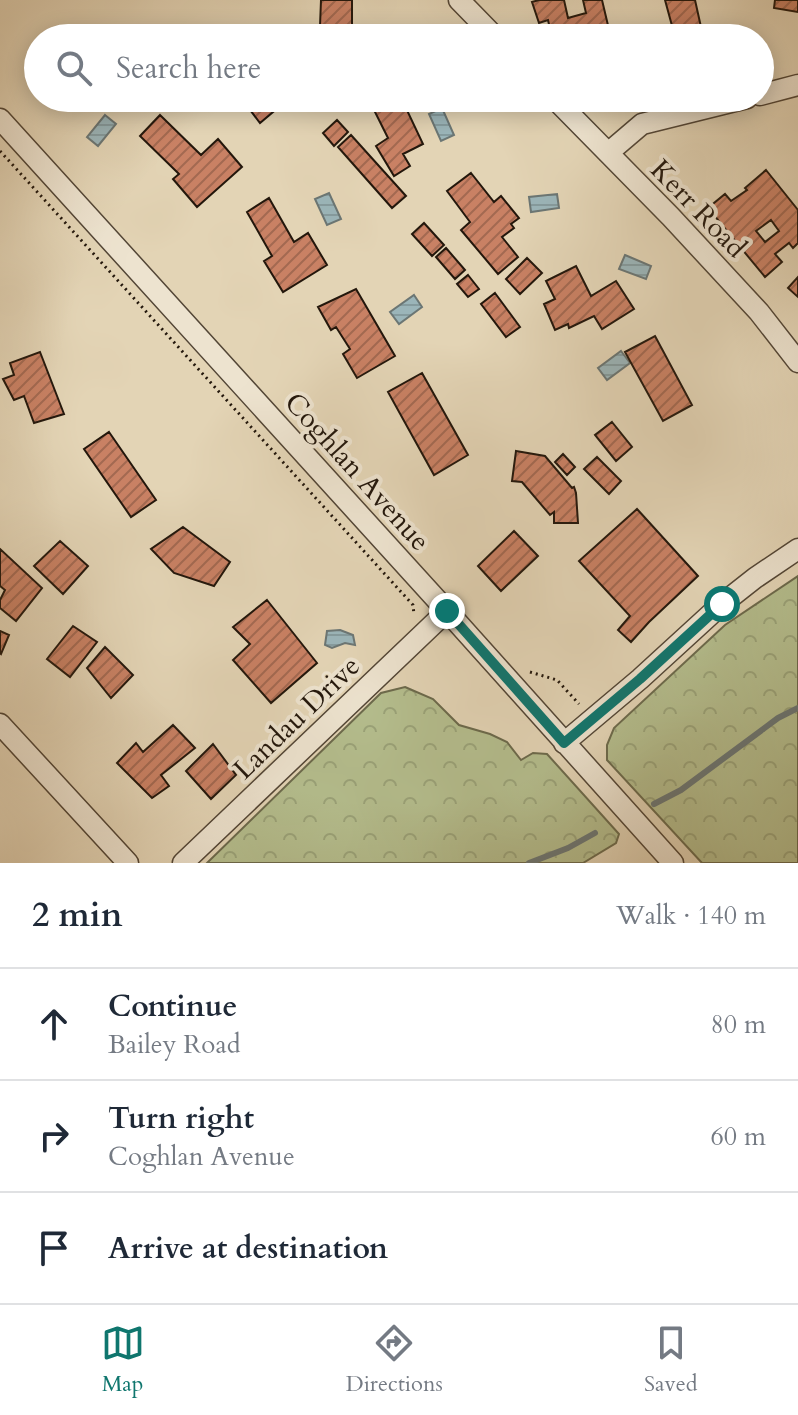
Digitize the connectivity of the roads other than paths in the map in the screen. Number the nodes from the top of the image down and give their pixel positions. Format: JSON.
{"nodes":[{"id":1,"x":459,"y":0,"type":"edge"},
{"id":2,"x":482,"y":24,"type":"edge"},
{"id":3,"x":798,"y":85,"type":"edge"},
{"id":4,"x":774,"y":91,"type":"edge"},
{"id":5,"x":568,"y":112,"type":"edge"},
{"id":6,"x":690,"y":112,"type":"edge"},
{"id":7,"x":0,"y":119,"type":"edge"},
{"id":8,"x":608,"y":153,"type":"junction"},
{"id":9,"x":798,"y":362,"type":"edge"},
{"id":10,"x":798,"y":549,"type":"edge"},
{"id":11,"x":447,"y":611,"type":"junction"},
{"id":12,"x":0,"y":724,"type":"edge"},
{"id":13,"x":564,"y":743,"type":"junction"},
{"id":14,"x":128,"y":863,"type":"edge"},
{"id":15,"x":183,"y":863,"type":"edge"},
{"id":16,"x":673,"y":863,"type":"edge"}],
"edges":[{"from":1,"to":2,"type":"street"},
{"from":3,"to":4,"type":"street"},
{"from":5,"to":8,"type":"street","name":"Kerr Road"},
{"from":6,"to":8,"type":"street"},
{"from":7,"to":11,"type":"street","name":"Coghlan Avenue"},
{"from":8,"to":9,"type":"street","name":"Kerr Road"},
{"from":10,"to":13,"type":"street"},
{"from":11,"to":13,"type":"street","name":"Coghlan Avenue"},
{"from":11,"to":15,"type":"street","name":"Landau Drive"},
{"from":12,"to":14,"type":"street"},
{"from":13,"to":16,"type":"street","name":"Coghlan Avenue"}]}
